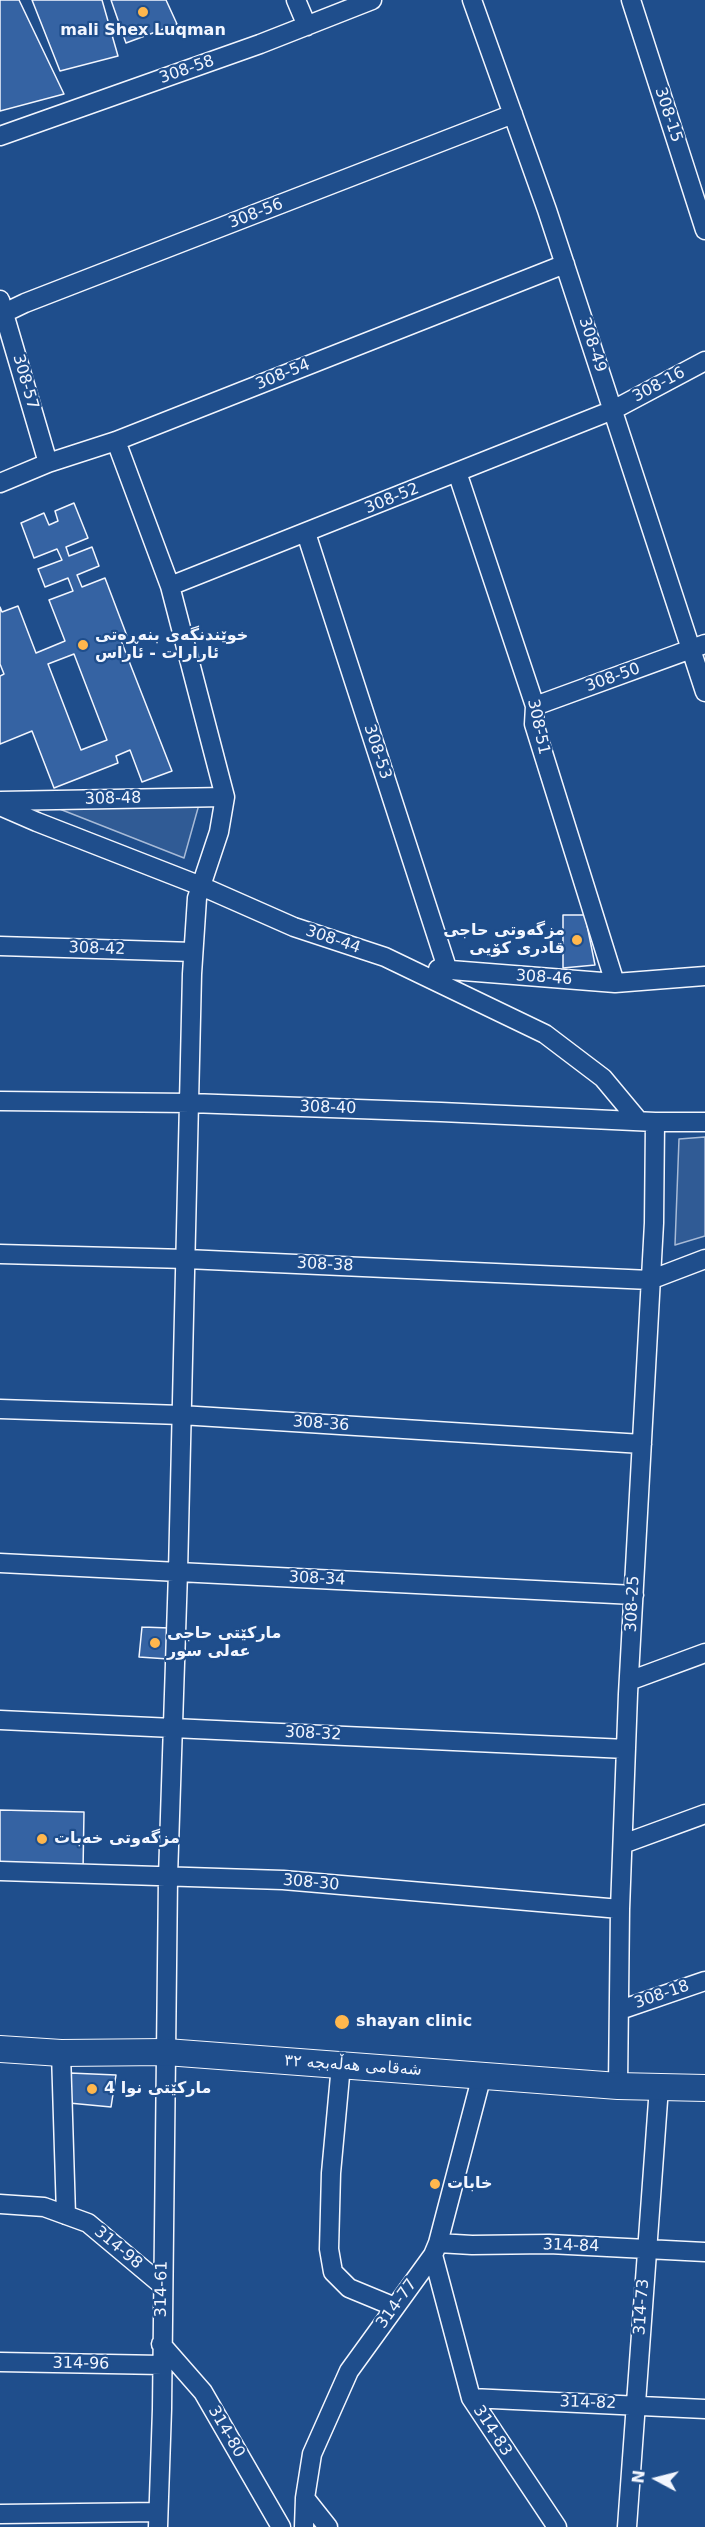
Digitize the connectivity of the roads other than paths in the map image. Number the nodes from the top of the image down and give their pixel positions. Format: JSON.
{"nodes":[{"id":1,"x":296,"y":0,"type":"edge"},
{"id":2,"x":372,"y":0,"type":"edge"},
{"id":3,"x":472,"y":0,"type":"edge"},
{"id":4,"x":631,"y":0,"type":"edge"},
{"id":5,"x":307,"y":26,"type":"junction"},
{"id":6,"x":513,"y":114,"type":"junction"},
{"id":7,"x":0,"y":136,"type":"edge"},
{"id":8,"x":705,"y":230,"type":"edge"},
{"id":9,"x":565,"y":264,"type":"junction"},
{"id":10,"x":1,"y":309,"type":"edge"},
{"id":11,"x":705,"y":361,"type":"edge"},
{"id":12,"x":613,"y":410,"type":"junction"},
{"id":13,"x":116,"y":441,"type":"junction"},
{"id":14,"x":48,"y":463,"type":"junction"},
{"id":15,"x":457,"y":472,"type":"junction"},
{"id":16,"x":0,"y":483,"type":"edge"},
{"id":17,"x":306,"y":532,"type":"junction"},
{"id":18,"x":170,"y":586,"type":"junction"},
{"id":19,"x":698,"y":647,"type":"edge"},
{"id":20,"x":705,"y":692,"type":"edge"},
{"id":21,"x":535,"y":706,"type":"junction"},
{"id":22,"x":225,"y":797,"type":"junction"},
{"id":23,"x":0,"y":801,"type":"edge"},
{"id":24,"x":0,"y":806,"type":"edge"},
{"id":25,"x":201,"y":886,"type":"junction"},
{"id":26,"x":0,"y":946,"type":"edge"},
{"id":27,"x":193,"y":952,"type":"junction"},
{"id":28,"x":385,"y":957,"type":"junction"},
{"id":29,"x":448,"y":971,"type":"junction"},
{"id":30,"x":705,"y":976,"type":"edge"},
{"id":31,"x":615,"y":983,"type":"junction"},
{"id":32,"x":0,"y":1101,"type":"edge"},
{"id":33,"x":190,"y":1103,"type":"junction"},
{"id":34,"x":646,"y":1121,"type":"junction"},
{"id":35,"x":705,"y":1122,"type":"edge"},
{"id":36,"x":0,"y":1254,"type":"edge"},
{"id":37,"x":186,"y":1259,"type":"junction"},
{"id":38,"x":705,"y":1259,"type":"edge"},
{"id":39,"x":650,"y":1280,"type":"junction"},
{"id":40,"x":0,"y":1409,"type":"edge"},
{"id":41,"x":182,"y":1415,"type":"junction"},
{"id":42,"x":642,"y":1444,"type":"junction"},
{"id":43,"x":0,"y":1563,"type":"edge"},
{"id":44,"x":178,"y":1572,"type":"junction"},
{"id":45,"x":634,"y":1595,"type":"junction"},
{"id":46,"x":705,"y":1653,"type":"edge"},
{"id":47,"x":629,"y":1681,"type":"junction"},
{"id":48,"x":0,"y":1720,"type":"edge"},
{"id":49,"x":173,"y":1727,"type":"junction"},
{"id":50,"x":626,"y":1749,"type":"junction"},
{"id":51,"x":705,"y":1814,"type":"edge"},
{"id":52,"x":623,"y":1844,"type":"junction"},
{"id":53,"x":0,"y":1871,"type":"edge"},
{"id":54,"x":168,"y":1877,"type":"junction"},
{"id":55,"x":620,"y":1909,"type":"junction"},
{"id":56,"x":705,"y":1981,"type":"edge"},
{"id":57,"x":620,"y":2010,"type":"junction"},
{"id":58,"x":0,"y":2049,"type":"edge"},
{"id":59,"x":166,"y":2052,"type":"junction"},
{"id":60,"x":61,"y":2053,"type":"junction"},
{"id":61,"x":341,"y":2065,"type":"junction"},
{"id":62,"x":482,"y":2075,"type":"junction"},
{"id":63,"x":618,"y":2085,"type":"junction"},
{"id":64,"x":659,"y":2087,"type":"junction"},
{"id":65,"x":705,"y":2088,"type":"edge"},
{"id":66,"x":0,"y":2204,"type":"edge"},
{"id":67,"x":66,"y":2215,"type":"junction"},
{"id":68,"x":435,"y":2249,"type":"junction"},
{"id":69,"x":646,"y":2249,"type":"junction"},
{"id":70,"x":705,"y":2252,"type":"edge"},
{"id":71,"x":162,"y":2285,"type":"junction"},
{"id":72,"x":395,"y":2307,"type":"junction"},
{"id":73,"x":161,"y":2344,"type":"junction"},
{"id":74,"x":0,"y":2362,"type":"edge"},
{"id":75,"x":162,"y":2365,"type":"junction"},
{"id":76,"x":471,"y":2398,"type":"junction"},
{"id":77,"x":635,"y":2405,"type":"junction"},
{"id":78,"x":705,"y":2409,"type":"edge"},
{"id":79,"x":305,"y":2498,"type":"junction"},
{"id":80,"x":0,"y":2514,"type":"edge"},
{"id":81,"x":158,"y":2519,"type":"edge"},
{"id":82,"x":281,"y":2527,"type":"edge"},
{"id":83,"x":304,"y":2527,"type":"edge"},
{"id":84,"x":328,"y":2527,"type":"edge"},
{"id":85,"x":557,"y":2527,"type":"edge"},
{"id":86,"x":627,"y":2527,"type":"edge"}],
"edges":[{"from":1,"to":5,"type":"street"},
{"from":2,"to":5,"type":"street","name":"308-58"},
{"from":3,"to":6,"type":"street","name":"308-49"},
{"from":4,"to":8,"type":"street","name":"308-15"},
{"from":5,"to":7,"type":"street","name":"308-58"},
{"from":6,"to":9,"type":"street","name":"308-49"},
{"from":6,"to":10,"type":"street","name":"308-56"},
{"from":9,"to":12,"type":"street","name":"308-49"},
{"from":9,"to":13,"type":"street","name":"308-54"},
{"from":10,"to":14,"type":"street","name":"308-57"},
{"from":11,"to":12,"type":"street","name":"308-16"},
{"from":12,"to":15,"type":"street","name":"308-52"},
{"from":12,"to":19,"type":"street","name":"308-49"},
{"from":13,"to":14,"type":"street","name":"308-54"},
{"from":13,"to":18,"type":"street"},
{"from":14,"to":16,"type":"street","name":"308-54"},
{"from":15,"to":17,"type":"street","name":"308-52"},
{"from":15,"to":21,"type":"street","name":"308-51"},
{"from":17,"to":18,"type":"street","name":"308-52"},
{"from":17,"to":29,"type":"street","name":"308-53"},
{"from":18,"to":22,"type":"street"},
{"from":19,"to":20,"type":"street","name":"308-49"},
{"from":19,"to":21,"type":"street","name":"308-50"},
{"from":21,"to":31,"type":"street","name":"308-51"},
{"from":22,"to":23,"type":"street","name":"308-48"},
{"from":22,"to":25,"type":"street","name":"314-61"},
{"from":24,"to":25,"type":"street","name":"308-44"},
{"from":25,"to":27,"type":"street","name":"314-61"},
{"from":25,"to":28,"type":"street","name":"308-44"},
{"from":26,"to":27,"type":"street","name":"308-42"},
{"from":27,"to":33,"type":"street","name":"314-61"},
{"from":28,"to":29,"type":"street","name":"308-46"},
{"from":28,"to":34,"type":"street","name":"308-44"},
{"from":29,"to":31,"type":"street","name":"308-46"},
{"from":30,"to":31,"type":"street","name":"308-46"},
{"from":32,"to":33,"type":"street","name":"308-40"},
{"from":33,"to":34,"type":"street","name":"308-40"},
{"from":33,"to":37,"type":"street","name":"314-61"},
{"from":34,"to":35,"type":"street","name":"308-40"},
{"from":34,"to":39,"type":"street","name":"308-25"},
{"from":36,"to":37,"type":"street","name":"308-38"},
{"from":37,"to":39,"type":"street","name":"308-38"},
{"from":37,"to":41,"type":"street","name":"314-61"},
{"from":38,"to":39,"type":"street"},
{"from":39,"to":42,"type":"street","name":"308-25"},
{"from":40,"to":41,"type":"street","name":"308-36"},
{"from":41,"to":42,"type":"street","name":"308-36"},
{"from":41,"to":44,"type":"street","name":"314-61"},
{"from":42,"to":45,"type":"street","name":"308-25"},
{"from":43,"to":44,"type":"street","name":"308-34"},
{"from":44,"to":45,"type":"street","name":"308-34"},
{"from":44,"to":49,"type":"street","name":"314-61"},
{"from":45,"to":47,"type":"street","name":"308-25"},
{"from":46,"to":47,"type":"street"},
{"from":47,"to":50,"type":"street","name":"308-25"},
{"from":48,"to":49,"type":"street","name":"308-32"},
{"from":49,"to":50,"type":"street","name":"308-32"},
{"from":49,"to":54,"type":"street","name":"314-61"},
{"from":50,"to":52,"type":"street","name":"308-25"},
{"from":51,"to":52,"type":"street"},
{"from":52,"to":55,"type":"street","name":"308-25"},
{"from":53,"to":54,"type":"street","name":"308-30"},
{"from":54,"to":55,"type":"street","name":"308-30"},
{"from":54,"to":59,"type":"street","name":"314-61"},
{"from":55,"to":57,"type":"street","name":"308-25"},
{"from":56,"to":57,"type":"street","name":"308-18"},
{"from":57,"to":63,"type":"street","name":"308-25"},
{"from":58,"to":60,"type":"street","name":"شەقامی هەڵەبجە ٣٢"},
{"from":59,"to":60,"type":"street","name":"شەقامی هەڵەبجە ٣٢"},
{"from":59,"to":61,"type":"street","name":"شەقامی هەڵەبجە ٣٢"},
{"from":59,"to":71,"type":"street","name":"314-61"},
{"from":60,"to":67,"type":"street"},
{"from":61,"to":62,"type":"street","name":"شەقامی هەڵەبجە ٣٢"},
{"from":61,"to":72,"type":"street"},
{"from":62,"to":63,"type":"street","name":"شەقامی هەڵەبجە ٣٢"},
{"from":62,"to":68,"type":"street","name":"314-77"},
{"from":63,"to":64,"type":"street","name":"شەقامی هەڵەبجە ٣٢"},
{"from":64,"to":65,"type":"street","name":"شەقامی هەڵەبجە ٣٢"},
{"from":64,"to":69,"type":"street","name":"314-73"},
{"from":66,"to":67,"type":"street","name":"314-98"},
{"from":67,"to":71,"type":"street","name":"314-98"},
{"from":68,"to":69,"type":"street","name":"314-84"},
{"from":68,"to":72,"type":"street","name":"314-77"},
{"from":68,"to":76,"type":"street","name":"314-83"},
{"from":69,"to":70,"type":"street","name":"314-84"},
{"from":69,"to":77,"type":"street","name":"314-73"},
{"from":71,"to":73,"type":"street","name":"314-61"},
{"from":72,"to":79,"type":"street","name":"314-77"},
{"from":73,"to":75,"type":"street","name":"314-61"},
{"from":73,"to":82,"type":"street","name":"314-80"},
{"from":74,"to":75,"type":"street","name":"314-96"},
{"from":75,"to":81,"type":"street","name":"314-61"},
{"from":76,"to":77,"type":"street","name":"314-82"},
{"from":76,"to":85,"type":"street","name":"314-83"},
{"from":77,"to":78,"type":"street","name":"314-82"},
{"from":77,"to":86,"type":"street","name":"314-73"},
{"from":79,"to":83,"type":"street","name":"314-77"},
{"from":79,"to":84,"type":"street"},
{"from":80,"to":81,"type":"street"}]}
